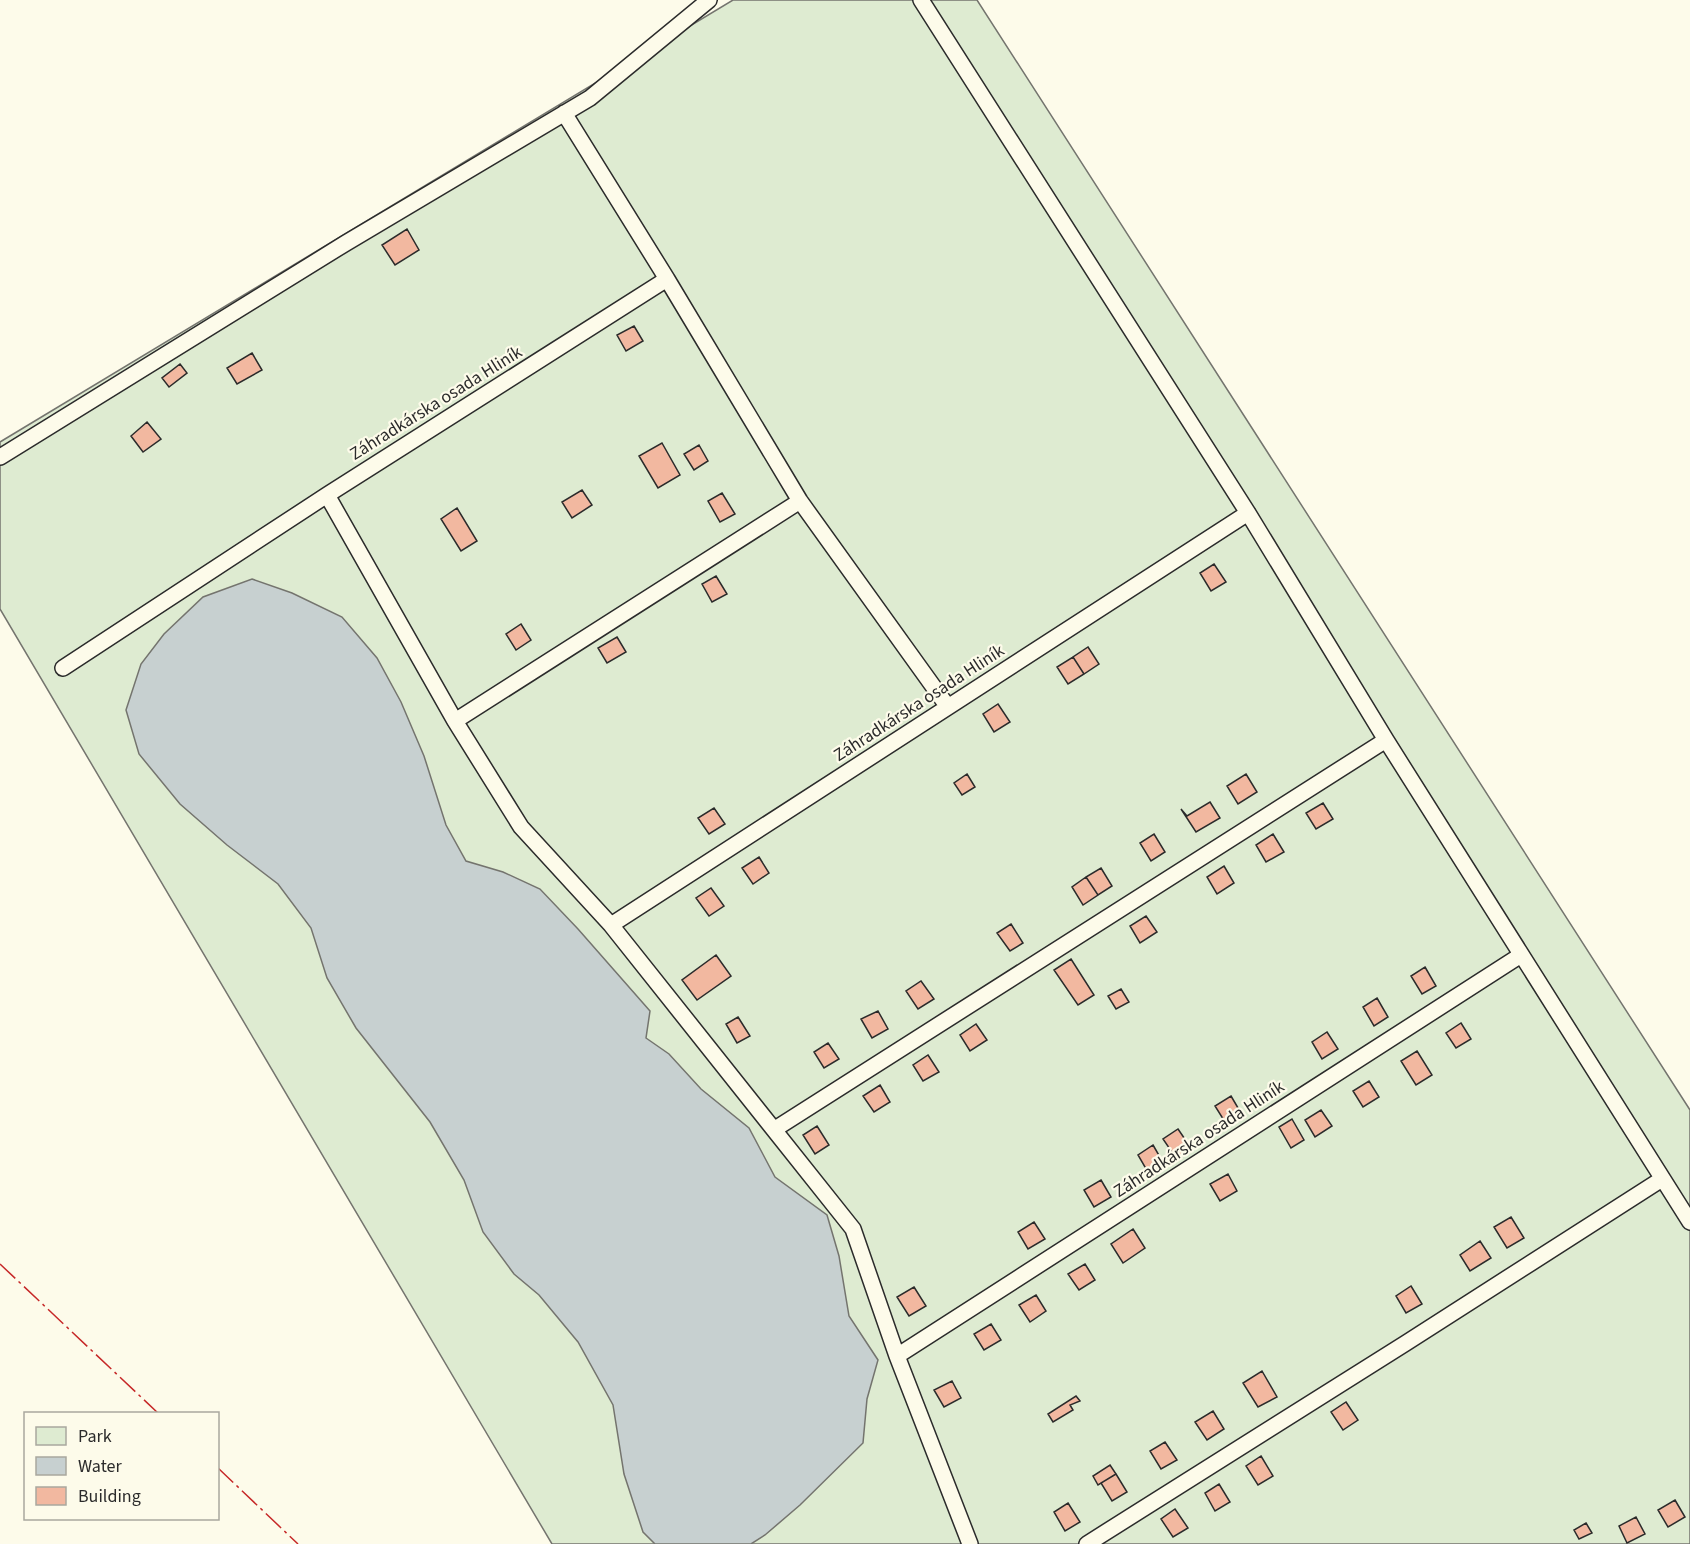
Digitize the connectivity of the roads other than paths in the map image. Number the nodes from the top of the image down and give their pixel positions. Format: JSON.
{"nodes":[{"id":1,"x":709,"y":0,"type":"edge"},
{"id":2,"x":921,"y":0,"type":"edge"},
{"id":3,"x":564,"y":113,"type":"junction"},
{"id":4,"x":667,"y":279,"type":"junction"},
{"id":5,"x":0,"y":457,"type":"edge"},
{"id":6,"x":327,"y":495,"type":"junction"},
{"id":7,"x":800,"y":501,"type":"junction"},
{"id":8,"x":1248,"y":513,"type":"junction"},
{"id":9,"x":63,"y":668,"type":"dead end"},
{"id":10,"x":948,"y":707,"type":"junction"},
{"id":11,"x":455,"y":721,"type":"junction"},
{"id":12,"x":1386,"y":740,"type":"junction"},
{"id":13,"x":611,"y":925,"type":"junction"},
{"id":14,"x":1521,"y":956,"type":"junction"},
{"id":15,"x":775,"y":1129,"type":"junction"},
{"id":16,"x":1662,"y":1179,"type":"junction"},
{"id":17,"x":1690,"y":1222,"type":"edge"},
{"id":18,"x":897,"y":1356,"type":"junction"},
{"id":19,"x":970,"y":1544,"type":"edge"},
{"id":20,"x":1087,"y":1544,"type":"edge"}],
"edges":[{"from":1,"to":3,"type":"lane"},
{"from":2,"to":8,"type":"lane"},
{"from":3,"to":4,"type":"lane"},
{"from":3,"to":5,"type":"lane"},
{"from":4,"to":6,"type":"lane","name":"Záhradkárska osada Hliník"},
{"from":4,"to":7,"type":"lane"},
{"from":6,"to":9,"type":"lane","name":"Záhradkárska osada Hliník"},
{"from":6,"to":11,"type":"lane"},
{"from":7,"to":10,"type":"lane"},
{"from":7,"to":11,"type":"lane"},
{"from":8,"to":10,"type":"lane","name":"Záhradkárska osada Hliník"},
{"from":8,"to":12,"type":"lane"},
{"from":10,"to":13,"type":"lane","name":"Záhradkárska osada Hliník"},
{"from":11,"to":13,"type":"lane"},
{"from":12,"to":14,"type":"lane"},
{"from":12,"to":15,"type":"lane"},
{"from":13,"to":15,"type":"lane"},
{"from":14,"to":16,"type":"lane"},
{"from":14,"to":18,"type":"lane","name":"Záhradkárska osada Hliník"},
{"from":15,"to":18,"type":"lane"},
{"from":16,"to":17,"type":"lane"},
{"from":16,"to":20,"type":"lane"},
{"from":18,"to":19,"type":"lane"}]}
